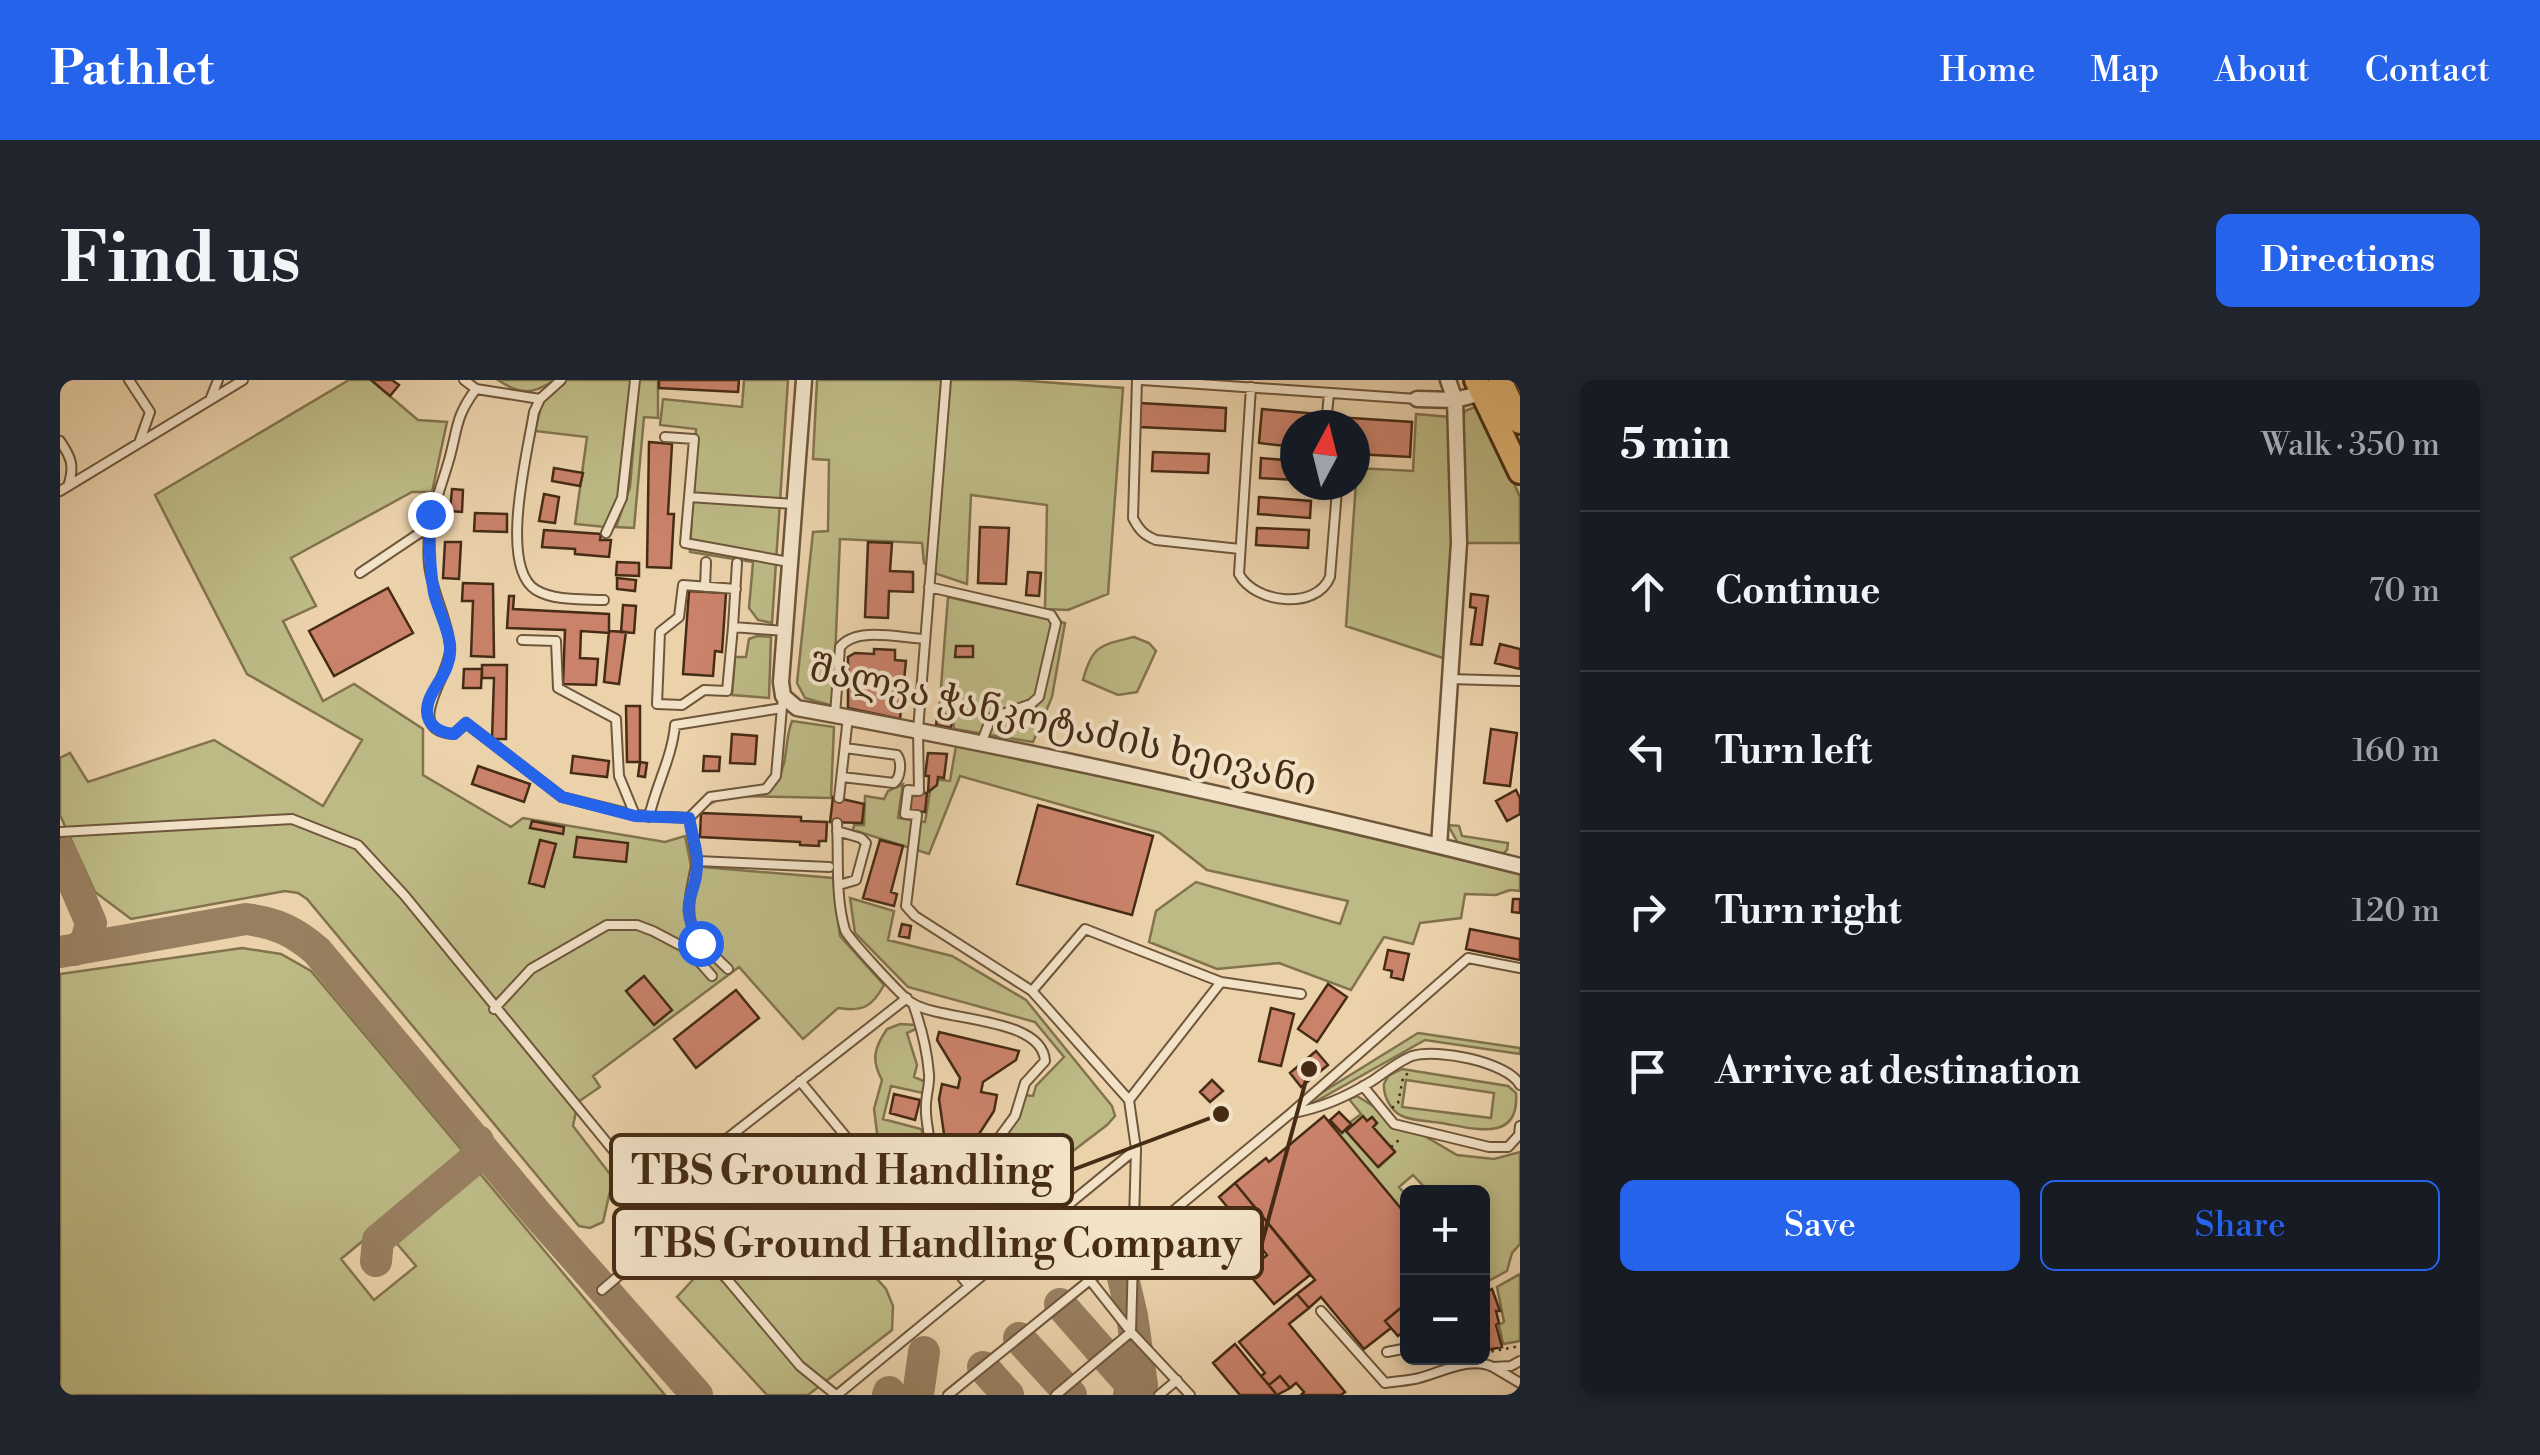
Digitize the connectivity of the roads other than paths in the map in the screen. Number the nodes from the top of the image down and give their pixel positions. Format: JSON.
{"nodes":[{"id":1,"x":129,"y":380,"type":"edge"},
{"id":2,"x":218,"y":380,"type":"edge"},
{"id":3,"x":244,"y":380,"type":"edge"},
{"id":4,"x":464,"y":380,"type":"edge"},
{"id":5,"x":561,"y":380,"type":"edge"},
{"id":6,"x":635,"y":380,"type":"edge"},
{"id":7,"x":804,"y":380,"type":"edge"},
{"id":8,"x":946,"y":380,"type":"edge"},
{"id":9,"x":1140,"y":380,"type":"edge"},
{"id":10,"x":1448,"y":380,"type":"edge"},
{"id":11,"x":1486,"y":384,"type":"edge"},
{"id":12,"x":1252,"y":387,"type":"junction"},
{"id":13,"x":476,"y":389,"type":"junction"},
{"id":14,"x":1329,"y":393,"type":"junction"},
{"id":15,"x":540,"y":398,"type":"junction"},
{"id":16,"x":210,"y":400,"type":"junction"},
{"id":17,"x":1417,"y":400,"type":"joint"},
{"id":18,"x":1455,"y":400,"type":"junction"},
{"id":19,"x":1327,"y":410,"type":"edge"},
{"id":20,"x":1520,"y":422,"type":"edge"},
{"id":21,"x":665,"y":437,"type":"dead end"},
{"id":22,"x":60,"y":440,"type":"edge"},
{"id":23,"x":140,"y":443,"type":"junction"},
{"id":24,"x":1520,"y":472,"type":"edge"},
{"id":25,"x":64,"y":488,"type":"edge"},
{"id":26,"x":689,"y":496,"type":"junction"},
{"id":27,"x":1336,"y":500,"type":"edge"},
{"id":28,"x":794,"y":504,"type":"junction"},
{"id":29,"x":430,"y":526,"type":"junction"},
{"id":30,"x":606,"y":533,"type":"dead end"},
{"id":31,"x":1240,"y":549,"type":"junction"},
{"id":32,"x":706,"y":562,"type":"dead end"},
{"id":33,"x":789,"y":562,"type":"junction"},
{"id":34,"x":737,"y":563,"type":"dead end"},
{"id":35,"x":360,"y":573,"type":"dead end"},
{"id":36,"x":705,"y":587,"type":"junction"},
{"id":37,"x":929,"y":587,"type":"junction"},
{"id":38,"x":736,"y":589,"type":"junction"},
{"id":39,"x":604,"y":600,"type":"dead end"},
{"id":40,"x":734,"y":627,"type":"junction"},
{"id":41,"x":785,"y":631,"type":"junction"},
{"id":42,"x":925,"y":639,"type":"junction"},
{"id":43,"x":522,"y":640,"type":"dead end"},
{"id":44,"x":1449,"y":679,"type":"junction"},
{"id":45,"x":1520,"y":681,"type":"edge"},
{"id":46,"x":783,"y":702,"type":"junction"},
{"id":47,"x":842,"y":716,"type":"junction"},
{"id":48,"x":918,"y":730,"type":"junction"},
{"id":49,"x":982,"y":741,"type":"junction"},
{"id":50,"x":844,"y":748,"type":"junction"},
{"id":51,"x":842,"y":778,"type":"junction"},
{"id":52,"x":839,"y":798,"type":"dead end"},
{"id":53,"x":635,"y":816,"type":"junction"},
{"id":54,"x":649,"y":817,"type":"junction"},
{"id":55,"x":689,"y":818,"type":"junction"},
{"id":56,"x":60,"y":832,"type":"edge"},
{"id":57,"x":1439,"y":846,"type":"junction"},
{"id":58,"x":697,"y":861,"type":"junction"},
{"id":59,"x":1520,"y":866,"type":"edge"},
{"id":60,"x":829,"y":868,"type":"dead end"},
{"id":61,"x":840,"y":885,"type":"junction"},
{"id":62,"x":1520,"y":968,"type":"edge"},
{"id":63,"x":728,"y":969,"type":"dead end"},
{"id":64,"x":712,"y":976,"type":"dead end"},
{"id":65,"x":1220,"y":982,"type":"junction"},
{"id":66,"x":1032,"y":991,"type":"junction"},
{"id":67,"x":1301,"y":994,"type":"dead end"},
{"id":68,"x":910,"y":1001,"type":"junction"},
{"id":69,"x":494,"y":1008,"type":"junction"},
{"id":70,"x":800,"y":1081,"type":"junction"},
{"id":71,"x":1520,"y":1085,"type":"edge"},
{"id":72,"x":1363,"y":1086,"type":"junction"},
{"id":73,"x":1130,"y":1100,"type":"junction"},
{"id":74,"x":1290,"y":1114,"type":"junction"},
{"id":75,"x":1520,"y":1126,"type":"edge"},
{"id":76,"x":1136,"y":1149,"type":"junction"},
{"id":77,"x":651,"y":1198,"type":"junction"},
{"id":78,"x":676,"y":1227,"type":"junction"},
{"id":79,"x":1135,"y":1242,"type":"junction"},
{"id":80,"x":1090,"y":1280,"type":"junction"},
{"id":81,"x":969,"y":1286,"type":"junction"},
{"id":82,"x":602,"y":1290,"type":"dead end"},
{"id":83,"x":1321,"y":1311,"type":"dead end"},
{"id":84,"x":1131,"y":1332,"type":"junction"},
{"id":85,"x":1400,"y":1350,"type":"edge"},
{"id":86,"x":1387,"y":1352,"type":"dead end"},
{"id":87,"x":1520,"y":1361,"type":"edge"},
{"id":88,"x":1490,"y":1364,"type":"edge"},
{"id":89,"x":1455,"y":1365,"type":"edge"},
{"id":90,"x":1493,"y":1366,"type":"junction"},
{"id":91,"x":1177,"y":1380,"type":"junction"},
{"id":92,"x":1520,"y":1383,"type":"edge"},
{"id":93,"x":836,"y":1395,"type":"edge"},
{"id":94,"x":948,"y":1395,"type":"edge"},
{"id":95,"x":1056,"y":1395,"type":"edge"},
{"id":96,"x":1158,"y":1395,"type":"edge"},
{"id":97,"x":1190,"y":1395,"type":"edge"}],
"edges":[{"from":1,"to":23,"type":"lane"},
{"from":2,"to":16,"type":"lane"},
{"from":3,"to":16,"type":"lane"},
{"from":4,"to":13,"type":"lane"},
{"from":5,"to":15,"type":"lane"},
{"from":6,"to":30,"type":"lane"},
{"from":7,"to":28,"type":"street","name":"შალვა ჭანკოტაძის ხეივანი"},
{"from":8,"to":37,"type":"lane"},
{"from":9,"to":12,"type":"lane"},
{"from":9,"to":31,"type":"lane"},
{"from":10,"to":18,"type":"street"},
{"from":11,"to":18,"type":"street"},
{"from":11,"to":20,"type":"main road"},
{"from":11,"to":24,"type":"main road"},
{"from":12,"to":14,"type":"lane"},
{"from":12,"to":31,"type":"lane"},
{"from":13,"to":15,"type":"lane"},
{"from":13,"to":29,"type":"lane"},
{"from":14,"to":17,"type":"lane"},
{"from":14,"to":19,"type":"lane"},
{"from":15,"to":39,"type":"lane"},
{"from":16,"to":23,"type":"lane"},
{"from":17,"to":18,"type":"street"},
{"from":18,"to":44,"type":"street"},
{"from":21,"to":26,"type":"lane"},
{"from":22,"to":25,"type":"lane"},
{"from":23,"to":25,"type":"lane"},
{"from":26,"to":28,"type":"lane"},
{"from":26,"to":33,"type":"lane"},
{"from":27,"to":31,"type":"lane"},
{"from":28,"to":33,"type":"street","name":"შალვა ჭანკოტაძის ხეივანი"},
{"from":29,"to":35,"type":"lane"},
{"from":29,"to":53,"type":"lane"},
{"from":32,"to":36,"type":"lane"},
{"from":33,"to":41,"type":"street","name":"შალვა ჭანკოტაძის ხეივანი"},
{"from":34,"to":38,"type":"lane"},
{"from":36,"to":38,"type":"lane"},
{"from":36,"to":40,"type":"lane"},
{"from":37,"to":42,"type":"lane"},
{"from":37,"to":49,"type":"lane"},
{"from":38,"to":40,"type":"lane"},
{"from":40,"to":41,"type":"lane"},
{"from":41,"to":46,"type":"street","name":"შალვა ჭანკოტაძის ხეივანი"},
{"from":42,"to":47,"type":"lane"},
{"from":42,"to":48,"type":"lane"},
{"from":43,"to":53,"type":"lane"},
{"from":44,"to":45,"type":"lane"},
{"from":44,"to":57,"type":"street"},
{"from":46,"to":47,"type":"street","name":"შალვა ჭანკოტაძის ხეივანი"},
{"from":46,"to":54,"type":"lane"},
{"from":46,"to":55,"type":"lane"},
{"from":47,"to":48,"type":"street","name":"შალვა ჭანკოტაძის ხეივანი"},
{"from":47,"to":50,"type":"lane"},
{"from":48,"to":49,"type":"street","name":"შალვა ჭანკოტაძის ხეივანი"},
{"from":48,"to":66,"type":"lane"},
{"from":49,"to":57,"type":"street","name":"შალვა ჭანკოტაძის ხეივანი"},
{"from":50,"to":51,"type":"lane"},
{"from":50,"to":51,"type":"lane"},
{"from":51,"to":52,"type":"lane"},
{"from":53,"to":54,"type":"lane"},
{"from":54,"to":55,"type":"lane"},
{"from":55,"to":58,"type":"lane"},
{"from":56,"to":69,"type":"lane"},
{"from":57,"to":59,"type":"street","name":"შალვა ჭანკოტაძის ხეივანი"},
{"from":58,"to":60,"type":"lane"},
{"from":58,"to":63,"type":"lane"},
{"from":61,"to":61,"type":"lane"},
{"from":61,"to":68,"type":"lane"},
{"from":62,"to":74,"type":"lane"},
{"from":64,"to":69,"type":"lane"},
{"from":65,"to":66,"type":"lane"},
{"from":65,"to":67,"type":"lane"},
{"from":65,"to":73,"type":"lane"},
{"from":66,"to":73,"type":"lane"},
{"from":68,"to":68,"type":"lane"},
{"from":68,"to":70,"type":"lane"},
{"from":69,"to":77,"type":"lane"},
{"from":70,"to":77,"type":"lane"},
{"from":70,"to":81,"type":"lane"},
{"from":71,"to":72,"type":"lane"},
{"from":72,"to":74,"type":"lane"},
{"from":72,"to":75,"type":"lane"},
{"from":73,"to":76,"type":"lane"},
{"from":74,"to":79,"type":"lane"},
{"from":76,"to":79,"type":"lane"},
{"from":76,"to":81,"type":"lane"},
{"from":77,"to":78,"type":"lane"},
{"from":78,"to":82,"type":"lane"},
{"from":78,"to":93,"type":"lane"},
{"from":79,"to":80,"type":"lane"},
{"from":79,"to":84,"type":"lane"},
{"from":80,"to":84,"type":"lane"},
{"from":80,"to":94,"type":"lane"},
{"from":81,"to":93,"type":"lane"},
{"from":83,"to":89,"type":"lane"},
{"from":84,"to":91,"type":"lane"},
{"from":84,"to":95,"type":"lane"},
{"from":85,"to":86,"type":"lane"},
{"from":87,"to":90,"type":"lane"},
{"from":88,"to":90,"type":"lane"},
{"from":90,"to":92,"type":"lane"},
{"from":91,"to":96,"type":"lane"},
{"from":91,"to":97,"type":"lane"}]}
